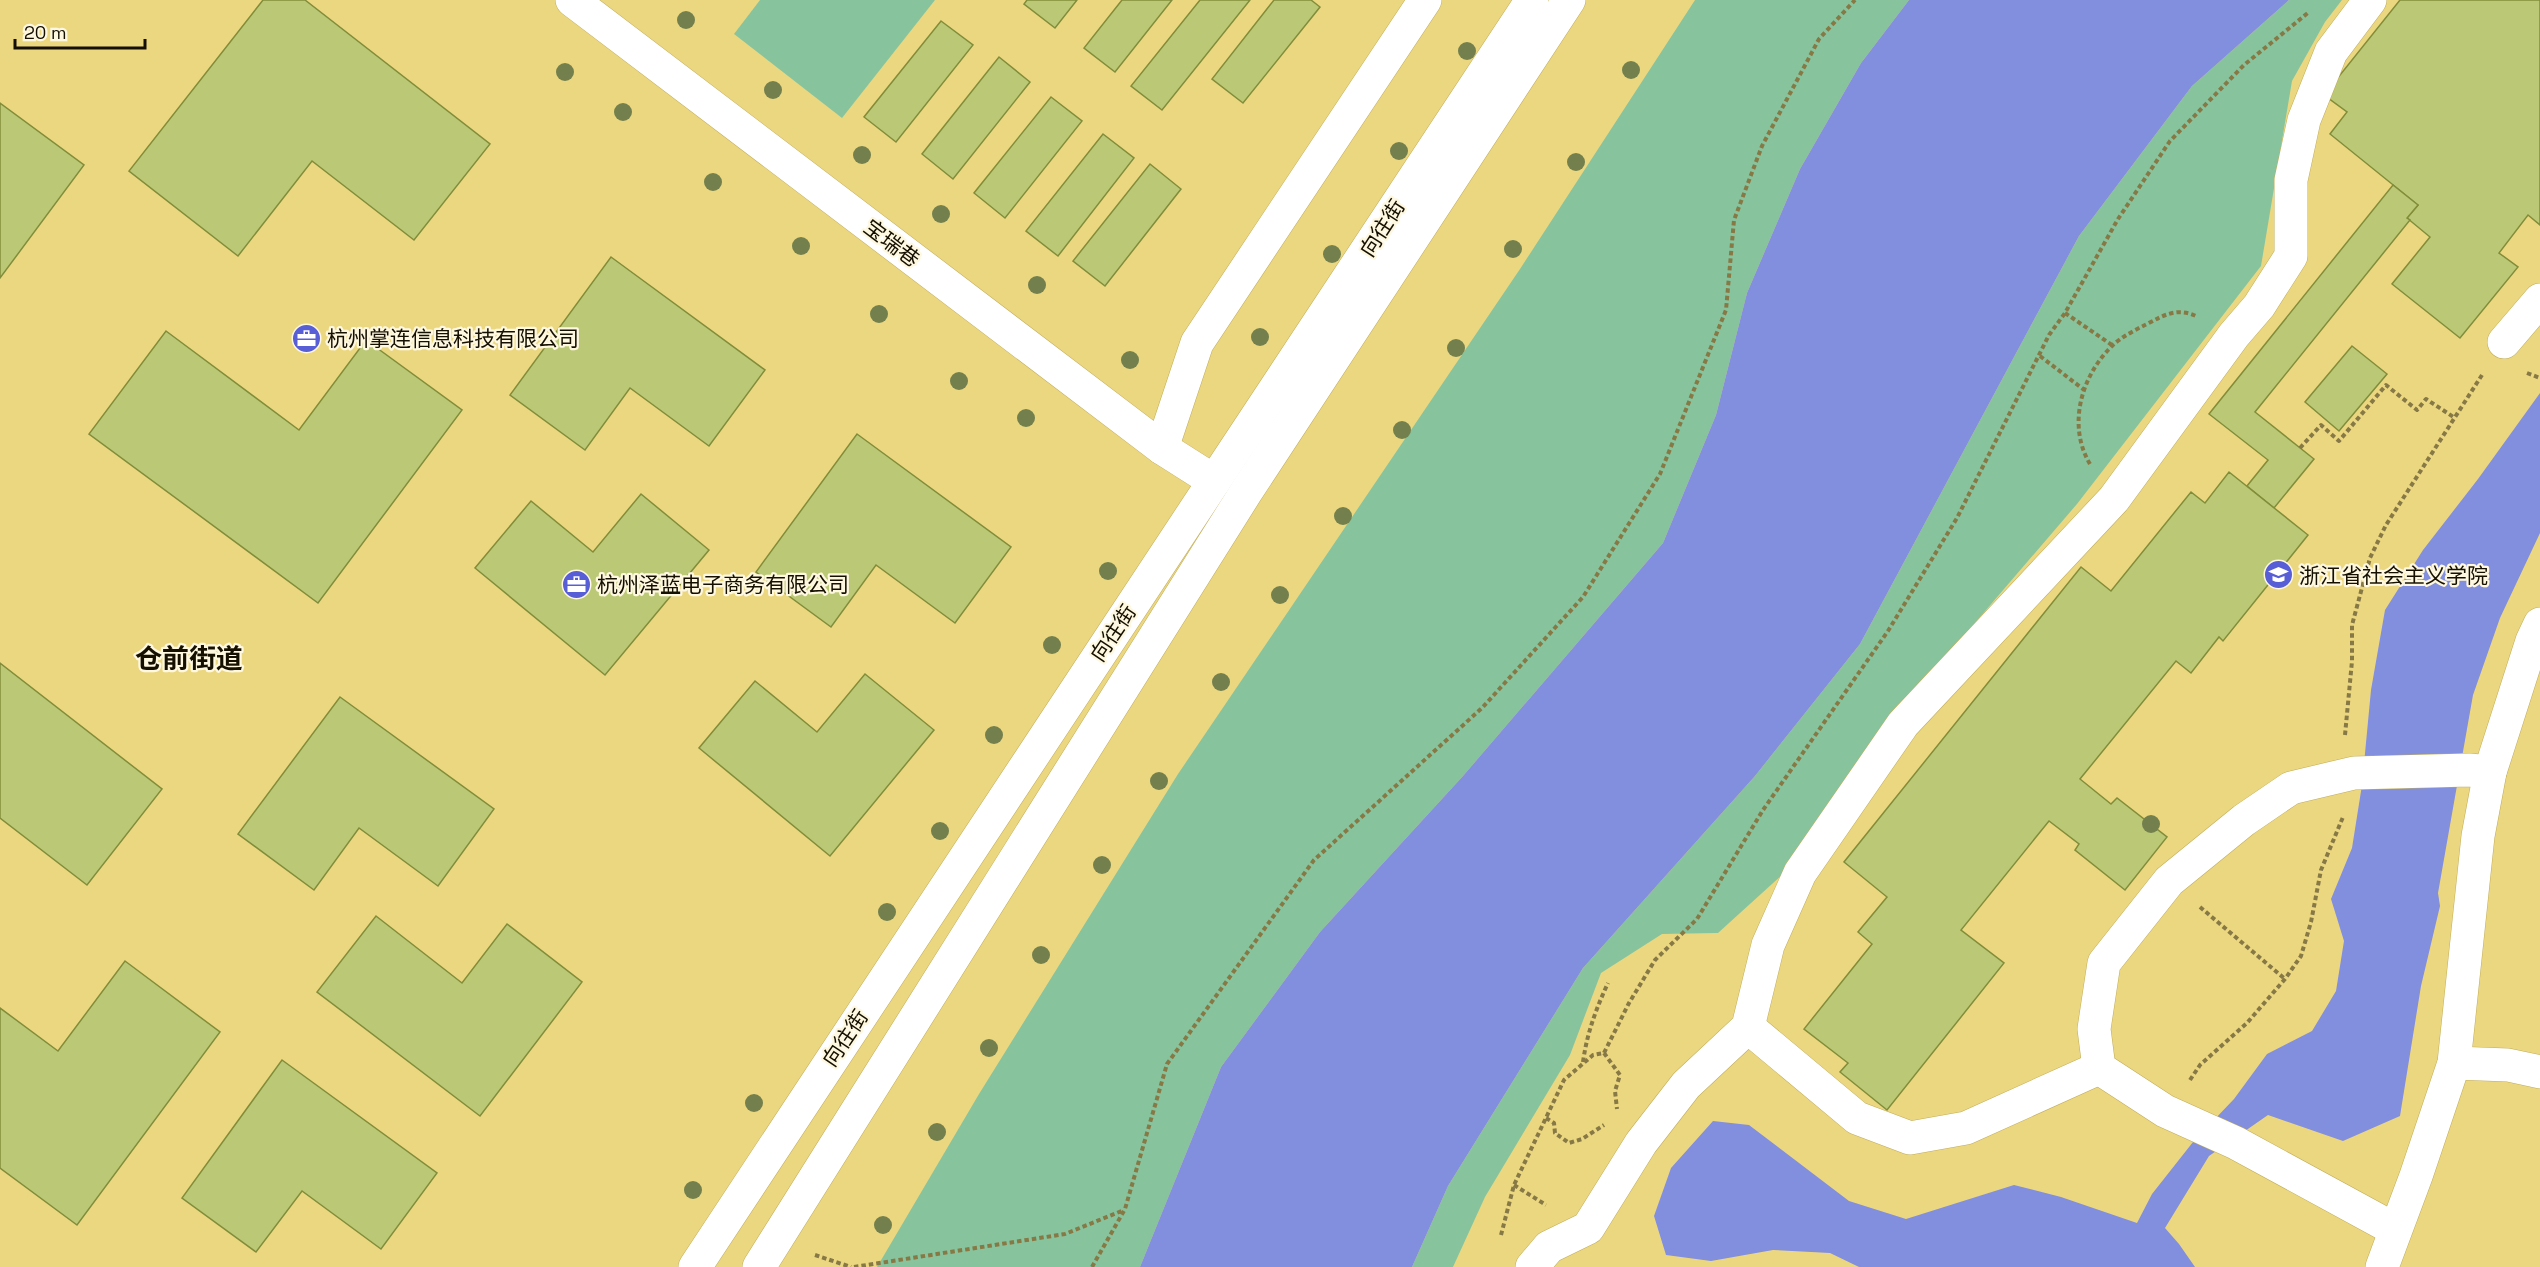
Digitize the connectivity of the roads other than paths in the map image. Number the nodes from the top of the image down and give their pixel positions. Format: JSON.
{"nodes":[{"id":1,"x":572,"y":0,"type":"edge"},
{"id":2,"x":1425,"y":0,"type":"edge"},
{"id":3,"x":1532,"y":0,"type":"edge"},
{"id":4,"x":1569,"y":0,"type":"edge"},
{"id":5,"x":2370,"y":0,"type":"edge"},
{"id":6,"x":2540,"y":300,"type":"edge"},
{"id":7,"x":2504,"y":342,"type":"dead end"},
{"id":8,"x":1162,"y":448,"type":"junction"},
{"id":9,"x":1214,"y":481,"type":"junction"},
{"id":10,"x":2540,"y":624,"type":"edge"},
{"id":11,"x":2479,"y":771,"type":"junction"},
{"id":12,"x":1748,"y":1027,"type":"junction"},
{"id":13,"x":2454,"y":1063,"type":"junction"},
{"id":14,"x":2099,"y":1068,"type":"junction"},
{"id":15,"x":2540,"y":1072,"type":"edge"},
{"id":16,"x":2394,"y":1229,"type":"junction"},
{"id":17,"x":1551,"y":1260,"type":"edge"},
{"id":18,"x":695,"y":1267,"type":"edge"},
{"id":19,"x":759,"y":1267,"type":"edge"},
{"id":20,"x":2382,"y":1267,"type":"edge"}],
"edges":[{"from":1,"to":8,"type":"street","name":"宝瑞巷"},
{"from":2,"to":8,"type":"street"},
{"from":3,"to":9,"type":"street","name":"向往街"},
{"from":4,"to":19,"type":"street","name":"向往街"},
{"from":5,"to":12,"type":"street"},
{"from":6,"to":7,"type":"street"},
{"from":8,"to":9,"type":"street","name":"宝瑞巷"},
{"from":9,"to":18,"type":"street","name":"向往街"},
{"from":10,"to":11,"type":"street"},
{"from":11,"to":13,"type":"street"},
{"from":11,"to":14,"type":"street"},
{"from":12,"to":14,"type":"street"},
{"from":12,"to":17,"type":"street"},
{"from":13,"to":15,"type":"street"},
{"from":13,"to":16,"type":"street"},
{"from":14,"to":16,"type":"street"},
{"from":16,"to":20,"type":"street"}]}
